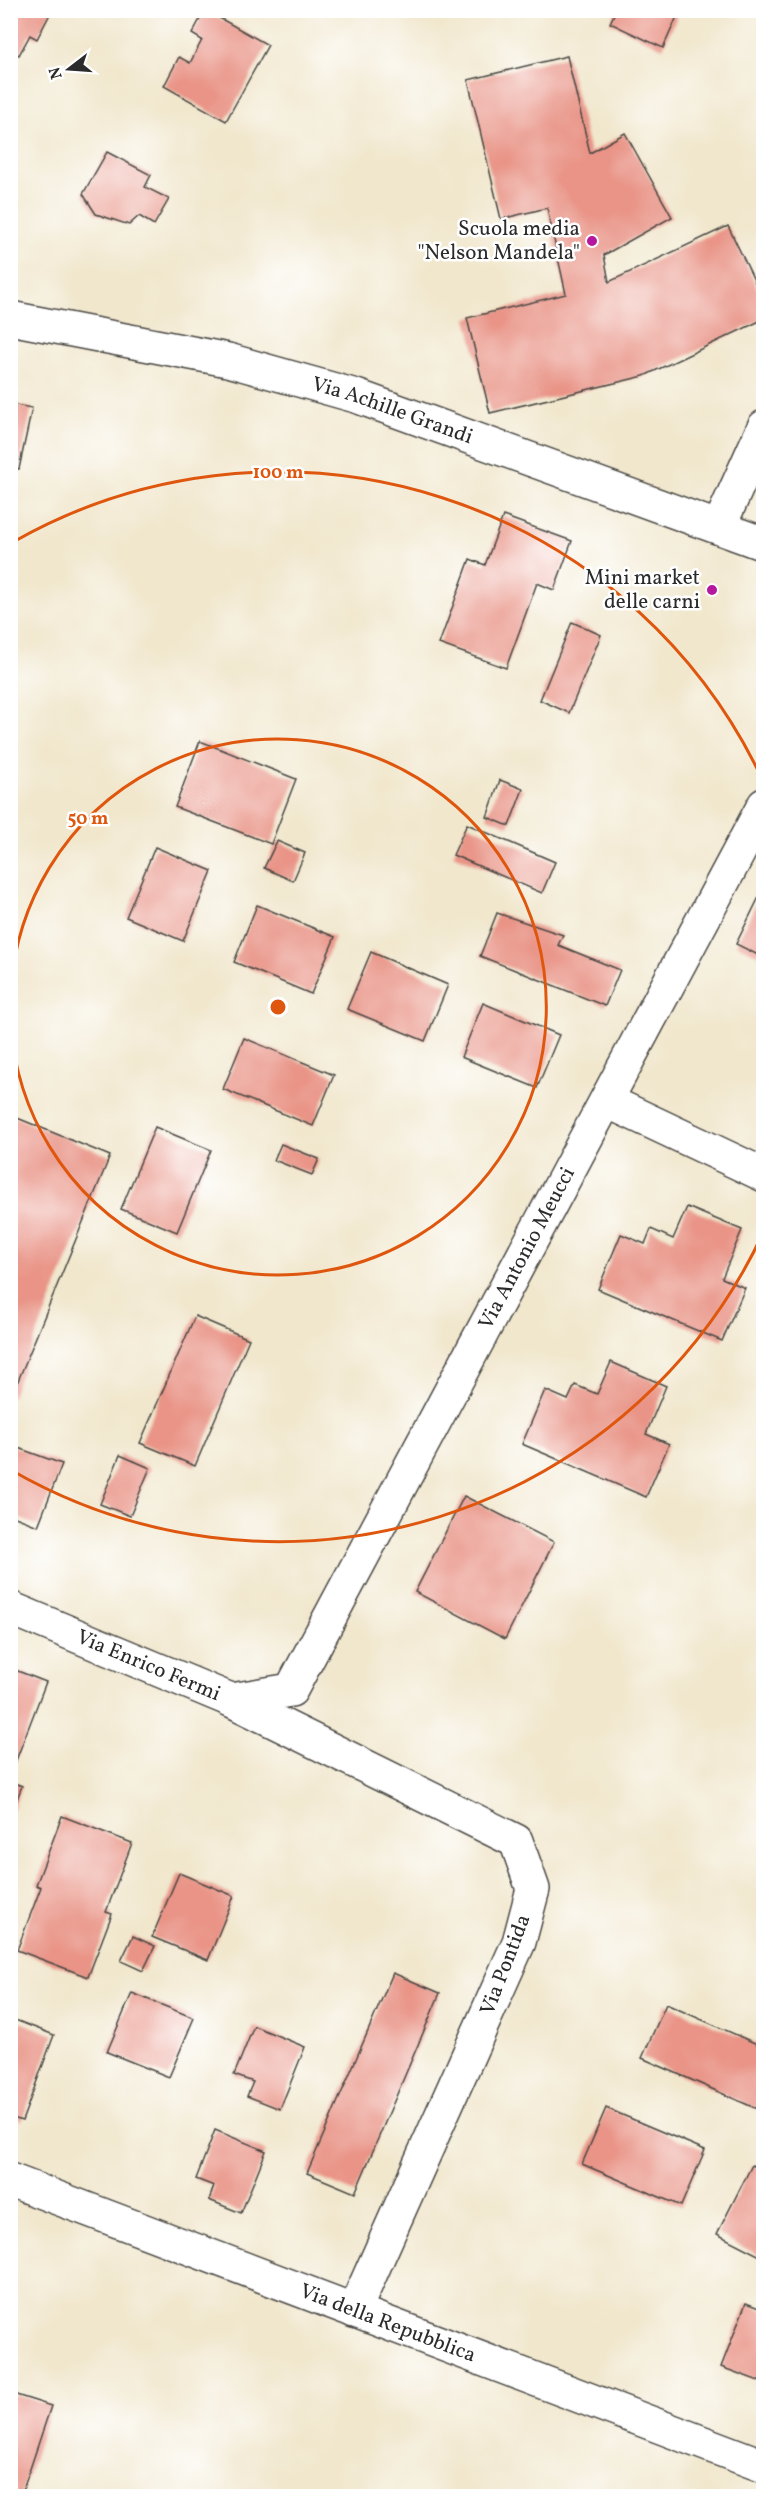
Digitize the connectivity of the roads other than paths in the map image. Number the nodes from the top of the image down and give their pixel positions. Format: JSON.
{"nodes":[{"id":1,"x":10,"y":318,"type":"edge"},
{"id":2,"x":764,"y":428,"type":"edge"},
{"id":3,"x":719,"y":527,"type":"junction"},
{"id":4,"x":764,"y":544,"type":"edge"},
{"id":5,"x":764,"y":805,"type":"edge"},
{"id":6,"x":607,"y":1101,"type":"junction"},
{"id":7,"x":764,"y":1175,"type":"edge"},
{"id":8,"x":10,"y":1608,"type":"edge"},
{"id":9,"x":291,"y":1690,"type":"joint"},
{"id":10,"x":231,"y":1700,"type":"junction"},
{"id":11,"x":10,"y":2180,"type":"edge"},
{"id":12,"x":354,"y":2311,"type":"junction"},
{"id":13,"x":764,"y":2466,"type":"edge"}],
"edges":[{"from":1,"to":3,"type":"street","name":"Via Achille Grandi"},
{"from":2,"to":3,"type":"street"},
{"from":3,"to":4,"type":"street","name":"Via Achille Grandi"},
{"from":5,"to":6,"type":"street","name":"Via Antonio Meucci"},
{"from":6,"to":7,"type":"street"},
{"from":6,"to":9,"type":"street","name":"Via Antonio Meucci"},
{"from":8,"to":10,"type":"street","name":"Via Enrico Fermi"},
{"from":9,"to":10,"type":"street","name":"Via Enrico Fermi"},
{"from":10,"to":12,"type":"street","name":"Via Pontida"},
{"from":11,"to":12,"type":"street","name":"Via della Repubblica"},
{"from":12,"to":13,"type":"street","name":"Via della Repubblica"}]}
